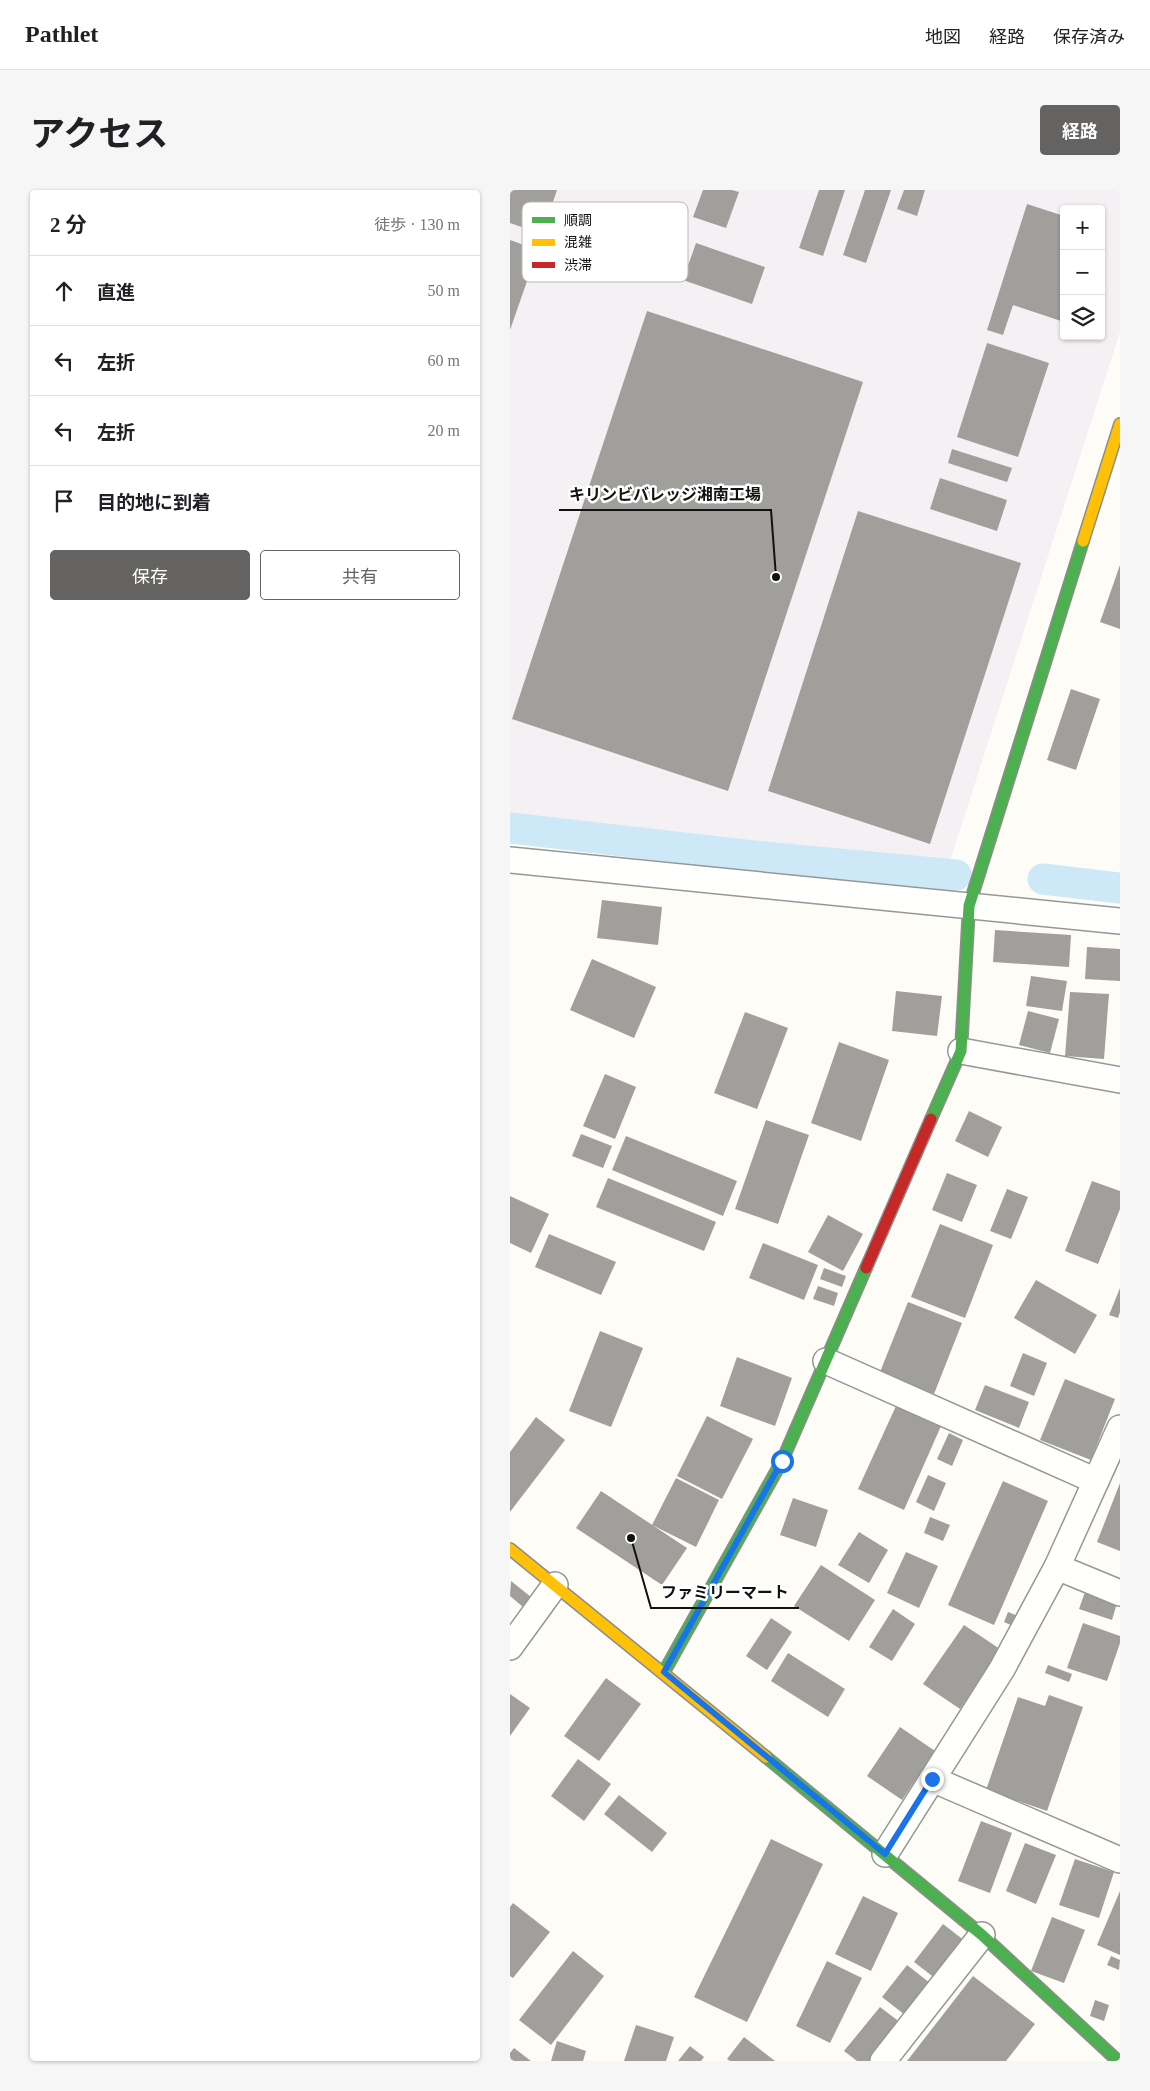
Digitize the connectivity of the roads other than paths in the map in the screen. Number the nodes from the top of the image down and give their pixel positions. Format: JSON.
{"nodes":[{"id":1,"x":1120,"y":424,"type":"edge"},
{"id":2,"x":510,"y":860,"type":"edge"},
{"id":3,"x":970,"y":906,"type":"junction"},
{"id":4,"x":1120,"y":921,"type":"edge"},
{"id":5,"x":961,"y":1052,"type":"junction"},
{"id":6,"x":1120,"y":1080,"type":"edge"},
{"id":7,"x":826,"y":1361,"type":"junction"},
{"id":8,"x":1120,"y":1428,"type":"edge"},
{"id":9,"x":1096,"y":1481,"type":"junction"},
{"id":10,"x":510,"y":1550,"type":"edge"},
{"id":11,"x":1057,"y":1566,"type":"junction"},
{"id":12,"x":555,"y":1585,"type":"junction"},
{"id":13,"x":1120,"y":1593,"type":"edge"},
{"id":14,"x":510,"y":1647,"type":"edge"},
{"id":15,"x":664,"y":1672,"type":"junction"},
{"id":16,"x":932,"y":1779,"type":"junction"},
{"id":17,"x":885,"y":1854,"type":"junction"},
{"id":18,"x":1120,"y":1860,"type":"edge"},
{"id":19,"x":982,"y":1935,"type":"junction"},
{"id":20,"x":883,"y":2061,"type":"edge"},
{"id":21,"x":1118,"y":2061,"type":"edge"}],
"edges":[{"from":1,"to":3,"type":"street"},
{"from":2,"to":3,"type":"street"},
{"from":3,"to":4,"type":"street"},
{"from":3,"to":5,"type":"street"},
{"from":5,"to":6,"type":"street"},
{"from":5,"to":7,"type":"street"},
{"from":7,"to":9,"type":"street"},
{"from":7,"to":15,"type":"street"},
{"from":8,"to":9,"type":"street"},
{"from":9,"to":11,"type":"street"},
{"from":10,"to":12,"type":"street"},
{"from":11,"to":13,"type":"street"},
{"from":11,"to":16,"type":"street"},
{"from":12,"to":14,"type":"street"},
{"from":12,"to":15,"type":"street"},
{"from":15,"to":17,"type":"street"},
{"from":16,"to":17,"type":"street"},
{"from":16,"to":18,"type":"street"},
{"from":17,"to":19,"type":"street"},
{"from":19,"to":20,"type":"street"},
{"from":19,"to":21,"type":"street"}]}
